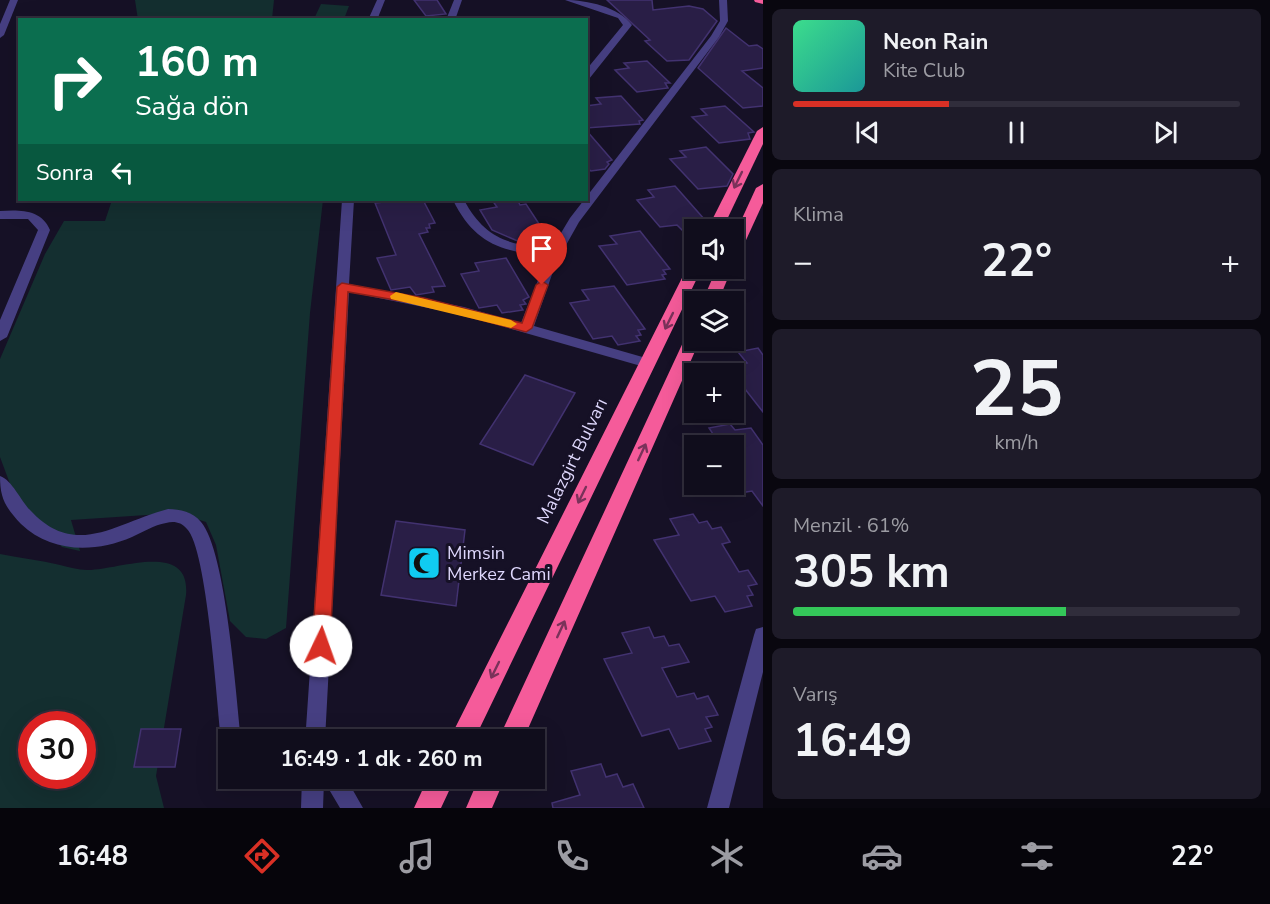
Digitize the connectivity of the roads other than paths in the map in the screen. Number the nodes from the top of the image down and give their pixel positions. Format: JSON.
{"nodes":[{"id":1,"x":14,"y":0,"type":"edge"},
{"id":2,"x":381,"y":0,"type":"edge"},
{"id":3,"x":458,"y":0,"type":"edge"},
{"id":4,"x":569,"y":0,"type":"edge"},
{"id":5,"x":723,"y":0,"type":"edge"},
{"id":6,"x":759,"y":0,"type":"edge"},
{"id":7,"x":763,"y":1,"type":"edge"},
{"id":8,"x":4,"y":17,"type":"edge"},
{"id":9,"x":373,"y":18,"type":"edge"},
{"id":10,"x":451,"y":18,"type":"edge"},
{"id":11,"x":0,"y":35,"type":"edge"},
{"id":12,"x":588,"y":75,"type":"edge"},
{"id":13,"x":763,"y":131,"type":"edge"},
{"id":14,"x":763,"y":188,"type":"edge"},
{"id":15,"x":590,"y":191,"type":"edge"},
{"id":16,"x":348,"y":201,"type":"edge"},
{"id":17,"x":459,"y":201,"type":"edge"},
{"id":18,"x":584,"y":201,"type":"edge"},
{"id":19,"x":0,"y":215,"type":"edge"},
{"id":20,"x":719,"y":219,"type":"edge"},
{"id":21,"x":744,"y":229,"type":"edge"},
{"id":22,"x":556,"y":252,"type":"junction"},
{"id":23,"x":689,"y":279,"type":"edge"},
{"id":24,"x":342,"y":287,"type":"junction"},
{"id":25,"x":526,"y":328,"type":"junction"},
{"id":26,"x":0,"y":337,"type":"edge"},
{"id":27,"x":687,"y":351,"type":"edge"},
{"id":28,"x":648,"y":363,"type":"junction"},
{"id":29,"x":0,"y":482,"type":"edge"},
{"id":30,"x":763,"y":635,"type":"edge"},
{"id":31,"x":230,"y":729,"type":"edge"},
{"id":32,"x":316,"y":729,"type":"edge"},
{"id":33,"x":466,"y":729,"type":"edge"},
{"id":34,"x":515,"y":729,"type":"edge"},
{"id":35,"x":313,"y":789,"type":"edge"},
{"id":36,"x":340,"y":789,"type":"edge"},
{"id":37,"x":436,"y":789,"type":"edge"},
{"id":38,"x":487,"y":789,"type":"edge"},
{"id":39,"x":312,"y":808,"type":"edge"},
{"id":40,"x":352,"y":808,"type":"edge"},
{"id":41,"x":427,"y":808,"type":"edge"},
{"id":42,"x":479,"y":808,"type":"edge"},
{"id":43,"x":718,"y":808,"type":"edge"}],
"edges":[{"from":1,"to":8,"type":"street"},
{"from":2,"to":9,"type":"street"},
{"from":3,"to":10,"type":"street"},
{"from":4,"to":12,"type":"street"},
{"from":5,"to":15,"type":"street"},
{"from":6,"to":7,"type":"highway"},
{"from":8,"to":11,"type":"street"},
{"from":13,"to":20,"type":"highway","one_way":true},
{"from":14,"to":21,"type":"highway"},
{"from":16,"to":24,"type":"street"},
{"from":17,"to":22,"type":"street"},
{"from":18,"to":22,"type":"street"},
{"from":19,"to":26,"type":"street"},
{"from":22,"to":25,"type":"street"},
{"from":23,"to":28,"type":"highway","name":"Malazgirt Bulvarı","one_way":true},
{"from":24,"to":25,"type":"street"},
{"from":24,"to":32,"type":"street"},
{"from":25,"to":28,"type":"street"},
{"from":34,"to":27,"type":"highway","one_way":true},
{"from":28,"to":33,"type":"highway","name":"Malazgirt Bulvarı","one_way":true},
{"from":29,"to":31,"type":"street"},
{"from":30,"to":43,"type":"street"},
{"from":35,"to":39,"type":"street"},
{"from":36,"to":40,"type":"street"},
{"from":37,"to":41,"type":"highway"},
{"from":38,"to":42,"type":"highway"}]}
